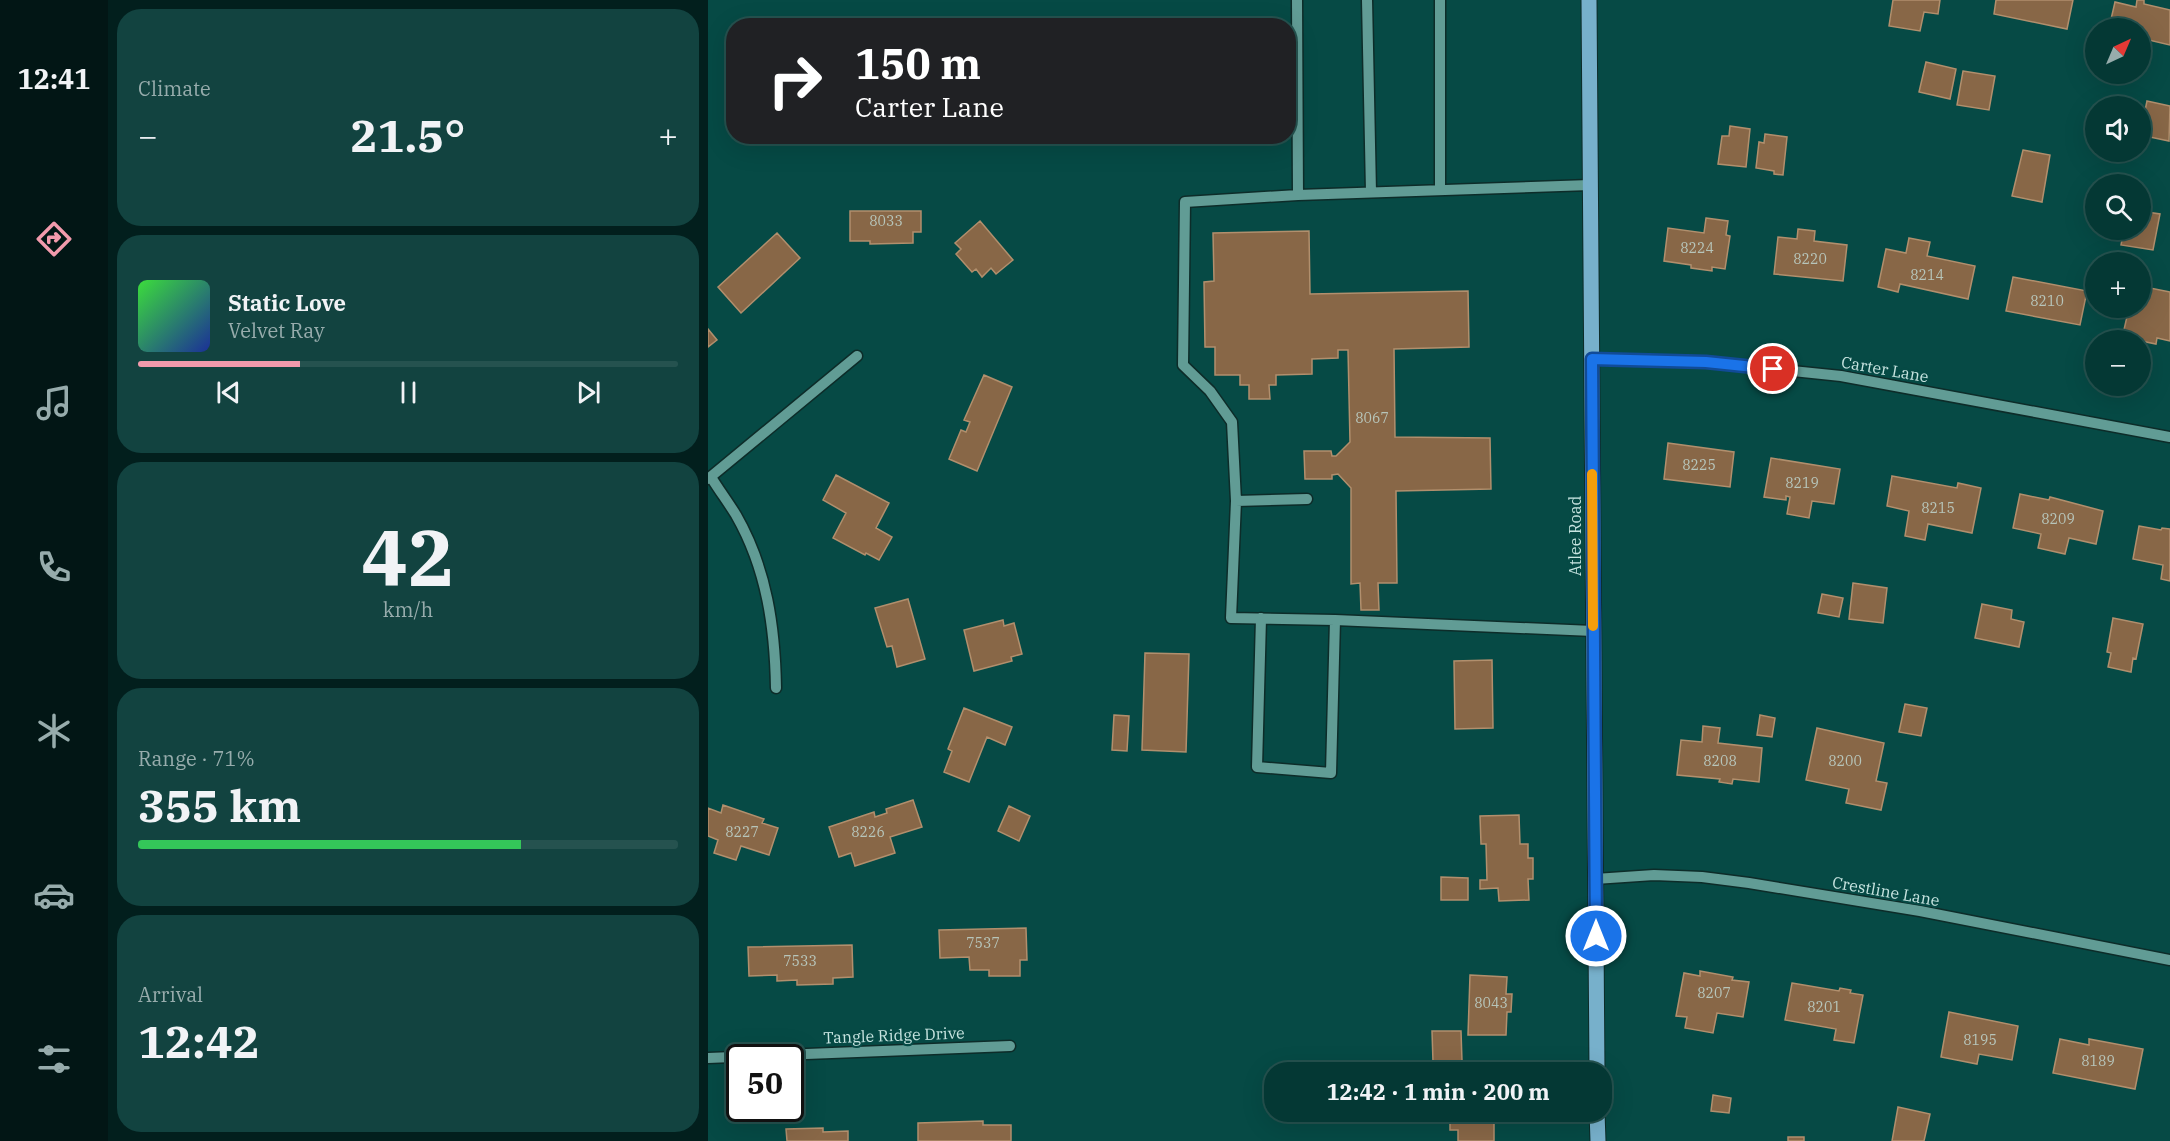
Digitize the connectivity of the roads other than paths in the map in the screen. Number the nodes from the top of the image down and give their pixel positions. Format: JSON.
{"nodes":[{"id":1,"x":1297,"y":0,"type":"edge"},
{"id":2,"x":1367,"y":0,"type":"edge"},
{"id":3,"x":1440,"y":0,"type":"edge"},
{"id":4,"x":1589,"y":0,"type":"edge"},
{"id":5,"x":1590,"y":185,"type":"junction"},
{"id":6,"x":1440,"y":189,"type":"junction"},
{"id":7,"x":1371,"y":192,"type":"junction"},
{"id":8,"x":1298,"y":195,"type":"junction"},
{"id":9,"x":857,"y":357,"type":"dead end"},
{"id":10,"x":1592,"y":359,"type":"junction"},
{"id":11,"x":2170,"y":437,"type":"edge"},
{"id":12,"x":709,"y":478,"type":"edge"},
{"id":13,"x":1307,"y":499,"type":"dead end"},
{"id":14,"x":1236,"y":501,"type":"junction"},
{"id":15,"x":1261,"y":618,"type":"junction"},
{"id":16,"x":1335,"y":620,"type":"junction"},
{"id":17,"x":1593,"y":631,"type":"junction"},
{"id":18,"x":776,"y":688,"type":"dead end"},
{"id":19,"x":1595,"y":879,"type":"junction"},
{"id":20,"x":2170,"y":960,"type":"edge"},
{"id":21,"x":1010,"y":1046,"type":"dead end"},
{"id":22,"x":708,"y":1058,"type":"edge"},
{"id":23,"x":1597,"y":1062,"type":"edge"},
{"id":24,"x":1597,"y":1122,"type":"edge"},
{"id":25,"x":1598,"y":1141,"type":"edge"}],
"edges":[{"from":1,"to":8,"type":"street"},
{"from":2,"to":7,"type":"street"},
{"from":3,"to":6,"type":"street"},
{"from":4,"to":5,"type":"main road","name":"Atlee Road"},
{"from":5,"to":6,"type":"street"},
{"from":5,"to":10,"type":"main road","name":"Atlee Road"},
{"from":6,"to":7,"type":"street"},
{"from":7,"to":8,"type":"street"},
{"from":8,"to":14,"type":"street"},
{"from":9,"to":12,"type":"street"},
{"from":10,"to":11,"type":"street","name":"Carter Lane"},
{"from":10,"to":17,"type":"main road","name":"Atlee Road"},
{"from":12,"to":18,"type":"street"},
{"from":13,"to":14,"type":"street"},
{"from":14,"to":15,"type":"street"},
{"from":15,"to":16,"type":"street"},
{"from":15,"to":16,"type":"street"},
{"from":16,"to":17,"type":"street"},
{"from":17,"to":19,"type":"main road","name":"Atlee Road"},
{"from":19,"to":20,"type":"street","name":"Crestline Lane"},
{"from":19,"to":23,"type":"main road","name":"Atlee Road"},
{"from":21,"to":22,"type":"street","name":"Tangle Ridge Drive"},
{"from":24,"to":25,"type":"main road"}]}
